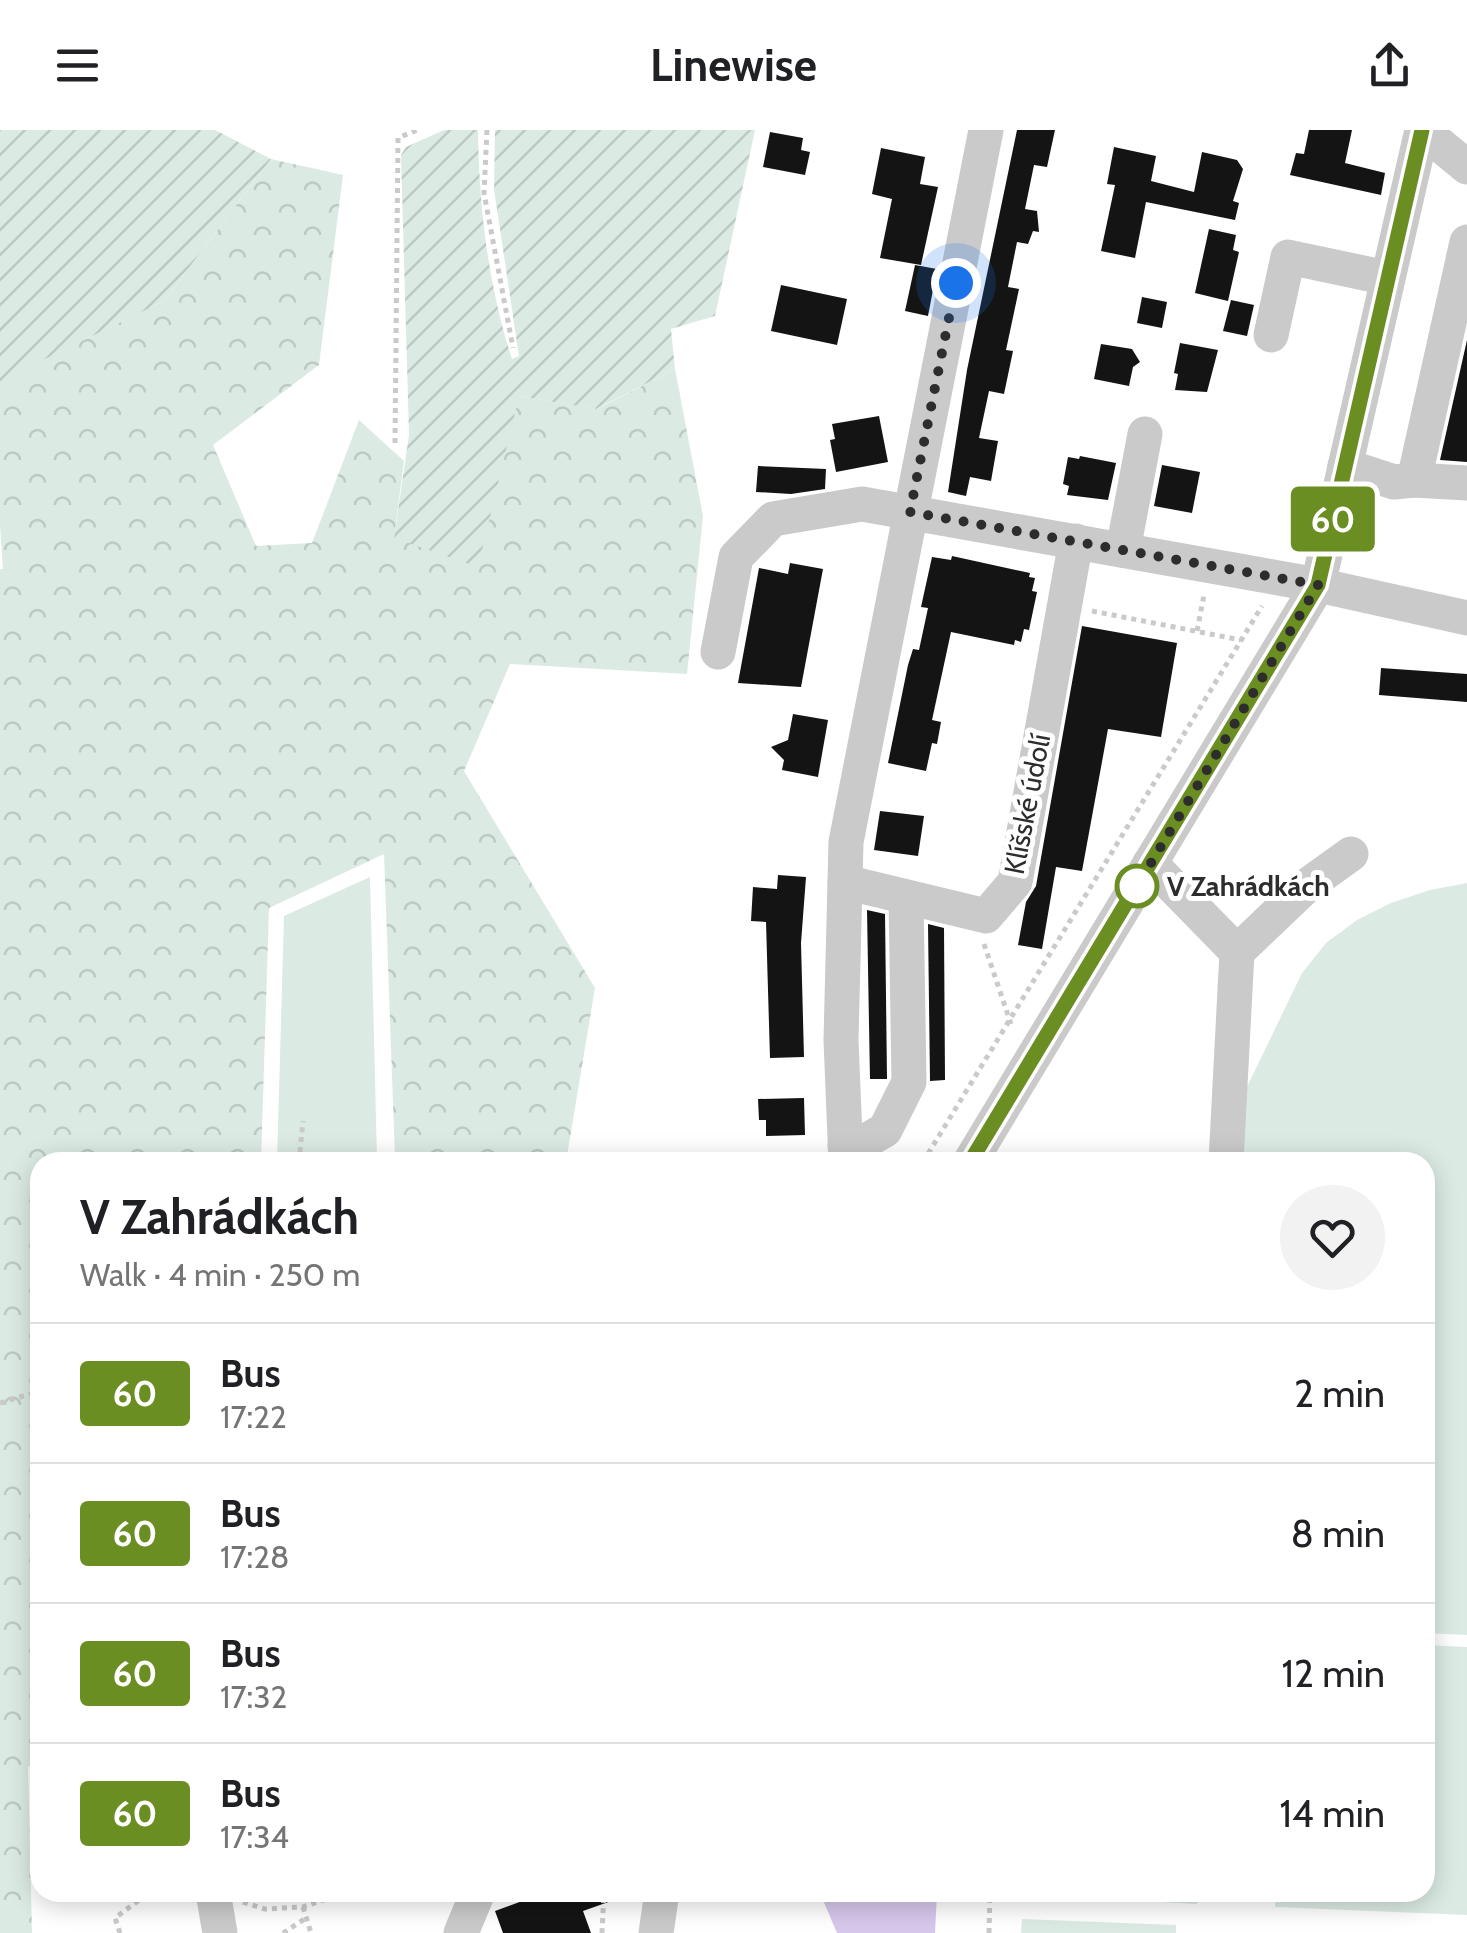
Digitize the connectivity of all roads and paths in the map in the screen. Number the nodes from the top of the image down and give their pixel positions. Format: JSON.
{"nodes":[{"id":1,"x":417,"y":130,"type":"edge"},
{"id":2,"x":487,"y":130,"type":"edge"},
{"id":3,"x":986,"y":130,"type":"edge"},
{"id":4,"x":1422,"y":130,"type":"edge"},
{"id":5,"x":1467,"y":167,"type":"edge"},
{"id":6,"x":1467,"y":242,"type":"edge"},
{"id":7,"x":1388,"y":278,"type":"junction"},
{"id":8,"x":1271,"y":336,"type":"dead end"},
{"id":9,"x":513,"y":348,"type":"dead end"},
{"id":10,"x":1145,"y":434,"type":"dead end"},
{"id":11,"x":395,"y":443,"type":"dead end"},
{"id":12,"x":1345,"y":466,"type":"junction"},
{"id":13,"x":1414,"y":480,"type":"junction"},
{"id":14,"x":1467,"y":482,"type":"edge"},
{"id":15,"x":910,"y":512,"type":"junction"},
{"id":16,"x":1076,"y":541,"type":"junction"},
{"id":17,"x":1122,"y":550,"type":"junction"},
{"id":18,"x":1210,"y":566,"type":"junction"},
{"id":19,"x":1279,"y":578,"type":"junction"},
{"id":20,"x":1318,"y":585,"type":"junction"},
{"id":21,"x":1064,"y":606,"type":"junction"},
{"id":22,"x":1467,"y":618,"type":"edge"},
{"id":23,"x":1197,"y":632,"type":"junction"},
{"id":24,"x":1242,"y":640,"type":"junction"},
{"id":25,"x":718,"y":652,"type":"dead end"},
{"id":26,"x":1351,"y":854,"type":"dead end"},
{"id":27,"x":1150,"y":864,"type":"junction"},
{"id":28,"x":845,"y":882,"type":"junction"},
{"id":29,"x":906,"y":898,"type":"junction"},
{"id":30,"x":974,"y":913,"type":"junction"},
{"id":31,"x":1237,"y":952,"type":"junction"},
{"id":32,"x":1010,"y":1023,"type":"junction"},
{"id":33,"x":1026,"y":1070,"type":"junction"},
{"id":34,"x":304,"y":1121,"type":"dead end"},
{"id":35,"x":301,"y":1152,"type":"edge"},
{"id":36,"x":846,"y":1152,"type":"edge"},
{"id":37,"x":849,"y":1152,"type":"edge"},
{"id":38,"x":929,"y":1152,"type":"edge"},
{"id":39,"x":976,"y":1152,"type":"edge"},
{"id":40,"x":1227,"y":1152,"type":"edge"},
{"id":41,"x":30,"y":1394,"type":"edge"},
{"id":42,"x":0,"y":1403,"type":"edge"},
{"id":43,"x":137,"y":1902,"type":"edge"},
{"id":44,"x":317,"y":1902,"type":"edge"},
{"id":45,"x":474,"y":1902,"type":"edge"},
{"id":46,"x":604,"y":1902,"type":"edge"},
{"id":47,"x":661,"y":1902,"type":"edge"},
{"id":48,"x":990,"y":1902,"type":"edge"},
{"id":49,"x":303,"y":1907,"type":"junction"},
{"id":50,"x":215,"y":1909,"type":"edge"},
{"id":51,"x":306,"y":1918,"type":"junction"},
{"id":52,"x":120,"y":1933,"type":"edge"},
{"id":53,"x":284,"y":1933,"type":"edge"},
{"id":54,"x":311,"y":1933,"type":"edge"},
{"id":55,"x":461,"y":1933,"type":"edge"},
{"id":56,"x":602,"y":1933,"type":"edge"},
{"id":57,"x":656,"y":1933,"type":"edge"},
{"id":58,"x":989,"y":1933,"type":"edge"}],
"edges":[{"from":1,"to":11,"type":"path"},
{"from":2,"to":9,"type":"path"},
{"from":3,"to":15,"type":"street"},
{"from":4,"to":5,"type":"street"},
{"from":4,"to":7,"type":"street"},
{"from":6,"to":13,"type":"street"},
{"from":7,"to":8,"type":"street"},
{"from":7,"to":12,"type":"street"},
{"from":10,"to":17,"type":"street"},
{"from":12,"to":13,"type":"street"},
{"from":12,"to":20,"type":"street"},
{"from":13,"to":14,"type":"street"},
{"from":15,"to":16,"type":"street"},
{"from":15,"to":25,"type":"street"},
{"from":15,"to":28,"type":"street"},
{"from":16,"to":17,"type":"street"},
{"from":16,"to":21,"type":"street","name":"Klíšské údolí"},
{"from":17,"to":18,"type":"street"},
{"from":18,"to":19,"type":"street"},
{"from":18,"to":23,"type":"path"},
{"from":19,"to":20,"type":"street"},
{"from":19,"to":24,"type":"path"},
{"from":20,"to":22,"type":"street"},
{"from":20,"to":27,"type":"street"},
{"from":21,"to":23,"type":"path"},
{"from":21,"to":30,"type":"street","name":"Klíšské údolí"},
{"from":23,"to":24,"type":"path"},
{"from":24,"to":32,"type":"path"},
{"from":26,"to":31,"type":"street"},
{"from":27,"to":31,"type":"street"},
{"from":27,"to":33,"type":"street"},
{"from":28,"to":29,"type":"street"},
{"from":28,"to":36,"type":"street"},
{"from":29,"to":30,"type":"street"},
{"from":29,"to":37,"type":"street"},
{"from":30,"to":32,"type":"path"},
{"from":31,"to":40,"type":"street"},
{"from":32,"to":33,"type":"path"},
{"from":32,"to":38,"type":"path"},
{"from":33,"to":39,"type":"street"},
{"from":34,"to":35,"type":"path"},
{"from":41,"to":42,"type":"path"},
{"from":43,"to":52,"type":"path"},
{"from":44,"to":49,"type":"path"},
{"from":45,"to":55,"type":"street"},
{"from":46,"to":56,"type":"path"},
{"from":47,"to":57,"type":"street"},
{"from":48,"to":58,"type":"path"},
{"from":49,"to":50,"type":"path"},
{"from":49,"to":51,"type":"path"},
{"from":51,"to":53,"type":"path"},
{"from":51,"to":54,"type":"path"}]}
